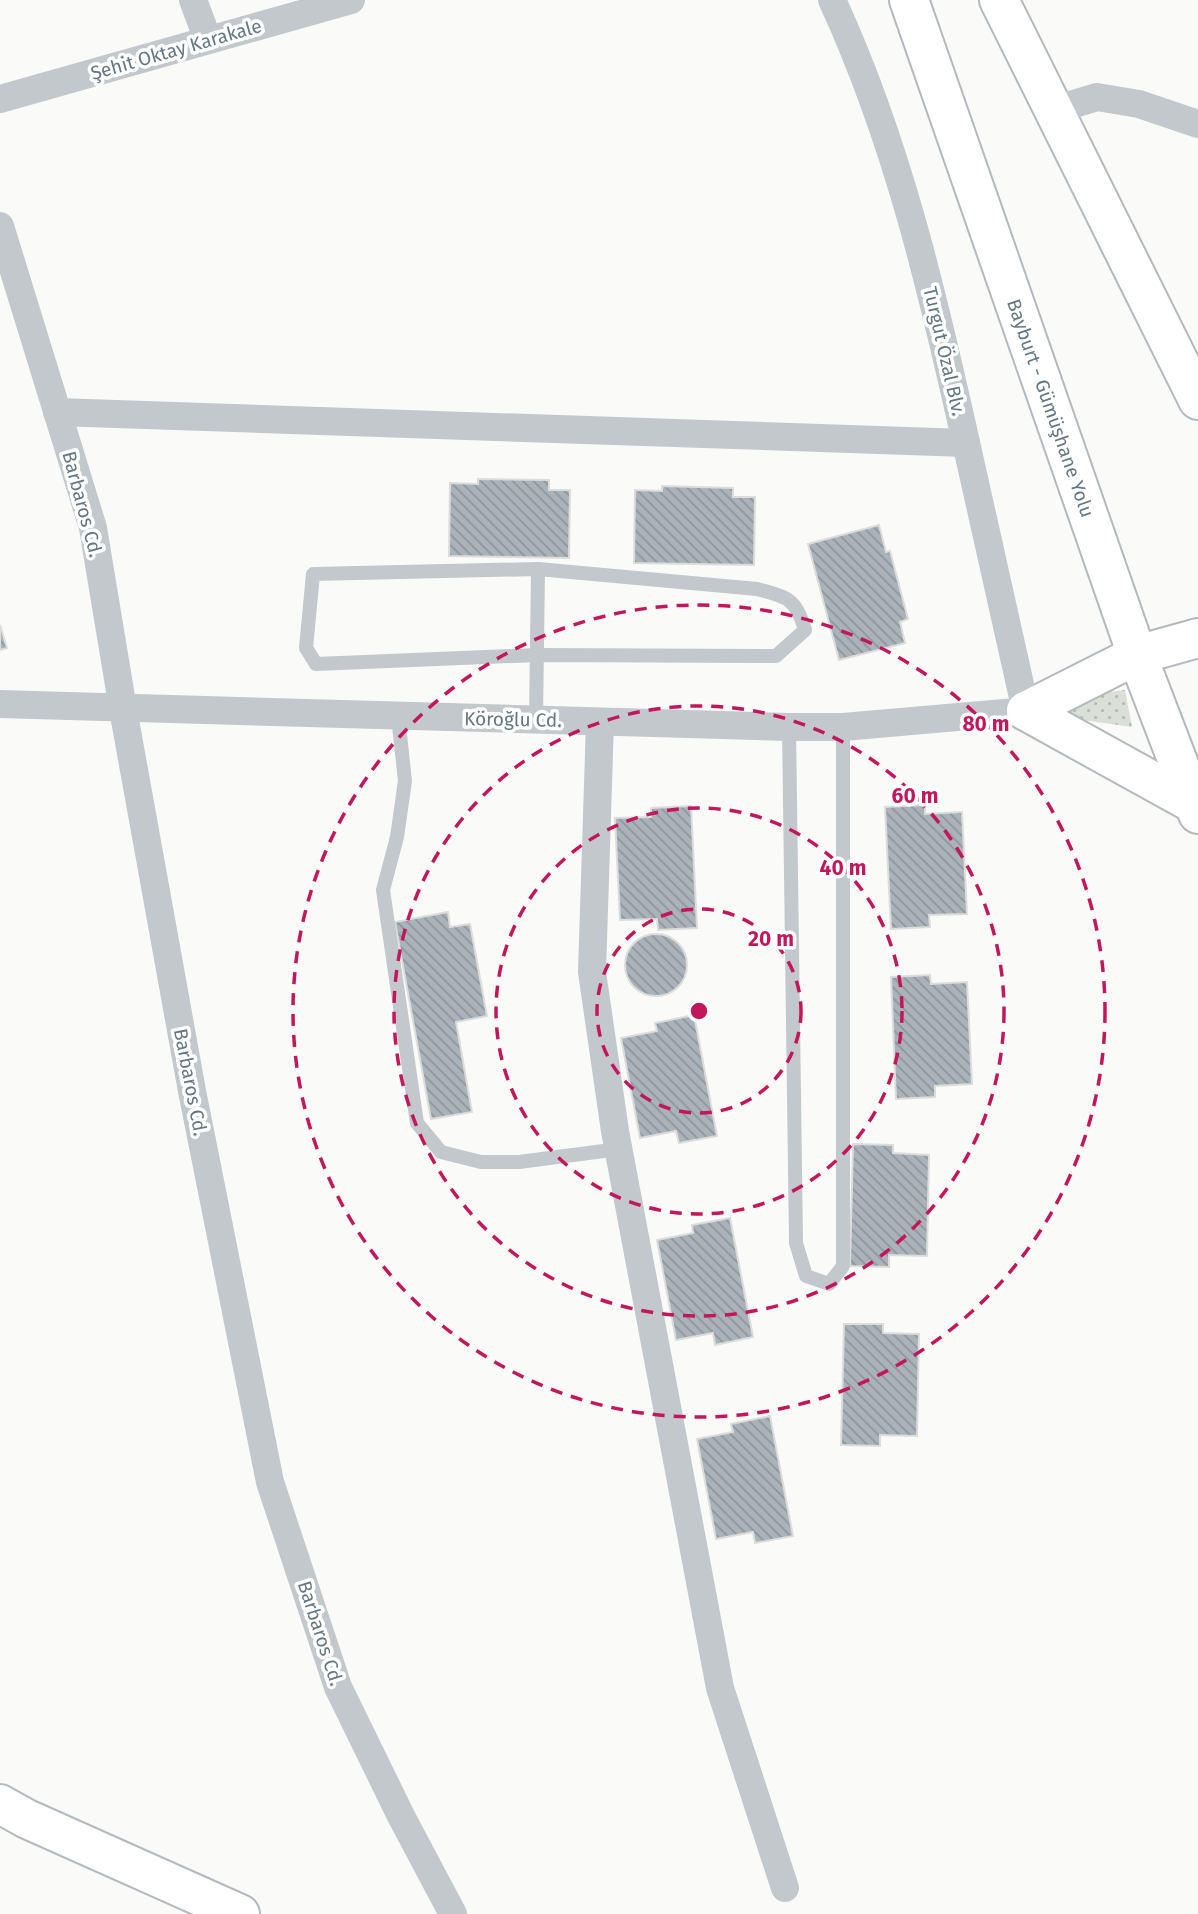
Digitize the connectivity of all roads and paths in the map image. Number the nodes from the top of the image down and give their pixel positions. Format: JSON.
{"nodes":[{"id":1,"x":193,"y":0,"type":"edge"},
{"id":2,"x":351,"y":0,"type":"edge"},
{"id":3,"x":832,"y":0,"type":"edge"},
{"id":4,"x":909,"y":0,"type":"edge"},
{"id":5,"x":999,"y":0,"type":"edge"},
{"id":6,"x":208,"y":40,"type":"junction"},
{"id":7,"x":0,"y":99,"type":"edge"},
{"id":8,"x":1055,"y":110,"type":"junction"},
{"id":9,"x":1198,"y":124,"type":"edge"},
{"id":10,"x":0,"y":226,"type":"edge"},
{"id":11,"x":1198,"y":400,"type":"edge"},
{"id":12,"x":57,"y":412,"type":"junction"},
{"id":13,"x":966,"y":443,"type":"junction"},
{"id":14,"x":538,"y":569,"type":"junction"},
{"id":15,"x":1198,"y":638,"type":"edge"},
{"id":16,"x":537,"y":655,"type":"junction"},
{"id":17,"x":1137,"y":655,"type":"junction"},
{"id":18,"x":0,"y":704,"type":"edge"},
{"id":19,"x":123,"y":709,"type":"junction"},
{"id":20,"x":1026,"y":711,"type":"junction"},
{"id":21,"x":398,"y":716,"type":"junction"},
{"id":22,"x":536,"y":720,"type":"junction"},
{"id":23,"x":600,"y":722,"type":"junction"},
{"id":24,"x":789,"y":727,"type":"junction"},
{"id":25,"x":843,"y":727,"type":"junction"},
{"id":26,"x":1197,"y":807,"type":"edge"},
{"id":27,"x":619,"y":1149,"type":"junction"},
{"id":28,"x":0,"y":1804,"type":"edge"},
{"id":29,"x":785,"y":1888,"type":"dead end"},
{"id":30,"x":240,"y":1914,"type":"edge"},
{"id":31,"x":453,"y":1914,"type":"edge"}],
"edges":[{"from":1,"to":6,"type":"street"},
{"from":2,"to":6,"type":"street","name":"Şehit Oktay Karakale"},
{"from":3,"to":13,"type":"street","name":"Turgut Özal Blv."},
{"from":4,"to":17,"type":"main road","name":"Bayburt - Gümüşhane Yolu"},
{"from":5,"to":8,"type":"main road"},
{"from":6,"to":7,"type":"street","name":"Şehit Oktay Karakale"},
{"from":8,"to":9,"type":"street"},
{"from":8,"to":11,"type":"main road"},
{"from":10,"to":12,"type":"street","name":"Barbaros Cd."},
{"from":12,"to":13,"type":"street"},
{"from":12,"to":19,"type":"street","name":"Barbaros Cd."},
{"from":13,"to":20,"type":"street","name":"Turgut Özal Blv."},
{"from":14,"to":16,"type":"lane"},
{"from":14,"to":16,"type":"lane"},
{"from":14,"to":16,"type":"lane"},
{"from":15,"to":17,"type":"main road"},
{"from":16,"to":22,"type":"lane"},
{"from":17,"to":20,"type":"main road"},
{"from":17,"to":26,"type":"main road","name":"Bayburt - Gümüşhane Yolu"},
{"from":18,"to":19,"type":"street","name":"Köroğlu Cd."},
{"from":19,"to":21,"type":"street","name":"Köroğlu Cd."},
{"from":19,"to":31,"type":"street","name":"Barbaros Cd."},
{"from":20,"to":25,"type":"street","name":"Köroğlu Cd."},
{"from":20,"to":26,"type":"main road"},
{"from":21,"to":22,"type":"street","name":"Köroğlu Cd."},
{"from":21,"to":27,"type":"lane"},
{"from":22,"to":23,"type":"street","name":"Köroğlu Cd."},
{"from":23,"to":24,"type":"street","name":"Köroğlu Cd."},
{"from":23,"to":27,"type":"street"},
{"from":24,"to":25,"type":"street","name":"Köroğlu Cd."},
{"from":24,"to":25,"type":"lane"},
{"from":27,"to":29,"type":"street"},
{"from":28,"to":30,"type":"main road"}]}
